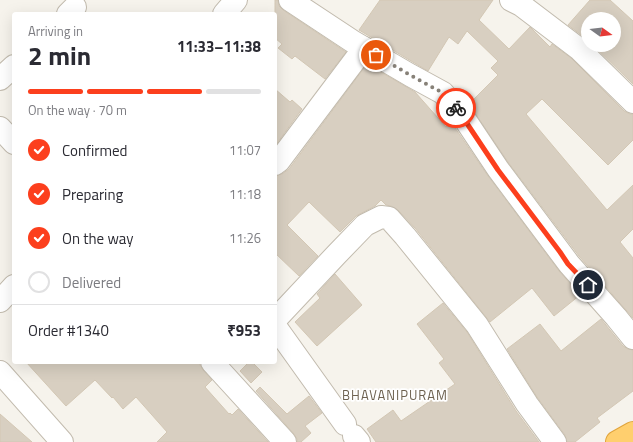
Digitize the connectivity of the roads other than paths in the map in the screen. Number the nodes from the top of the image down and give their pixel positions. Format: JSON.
{"nodes":[{"id":1,"x":236,"y":0,"type":"edge"},
{"id":2,"x":290,"y":0,"type":"edge"},
{"id":3,"x":511,"y":0,"type":"edge"},
{"id":4,"x":226,"y":12,"type":"edge"},
{"id":5,"x":364,"y":48,"type":"junction"},
{"id":6,"x":12,"y":68,"type":"edge"},
{"id":7,"x":0,"y":79,"type":"edge"},
{"id":8,"x":633,"y":102,"type":"edge"},
{"id":9,"x":0,"y":128,"type":"edge"},
{"id":10,"x":12,"y":141,"type":"edge"},
{"id":11,"x":277,"y":162,"type":"edge"},
{"id":12,"x":12,"y":288,"type":"edge"},
{"id":13,"x":0,"y":301,"type":"edge"},
{"id":14,"x":277,"y":318,"type":"edge"},
{"id":15,"x":277,"y":329,"type":"edge"},
{"id":16,"x":633,"y":338,"type":"edge"},
{"id":17,"x":225,"y":366,"type":"edge"},
{"id":18,"x":0,"y":372,"type":"edge"},
{"id":19,"x":633,"y":433,"type":"edge"},
{"id":20,"x":353,"y":434,"type":"edge"},
{"id":21,"x":62,"y":442,"type":"edge"},
{"id":22,"x":284,"y":442,"type":"edge"},
{"id":23,"x":555,"y":442,"type":"edge"},
{"id":24,"x":618,"y":442,"type":"edge"}],
"edges":[{"from":1,"to":4,"type":"street"},
{"from":2,"to":5,"type":"street"},
{"from":3,"to":8,"type":"street"},
{"from":5,"to":11,"type":"street"},
{"from":5,"to":16,"type":"street"},
{"from":6,"to":7,"type":"street"},
{"from":9,"to":10,"type":"street"},
{"from":12,"to":13,"type":"street"},
{"from":14,"to":23,"type":"street"},
{"from":15,"to":20,"type":"street"},
{"from":17,"to":22,"type":"street"},
{"from":18,"to":21,"type":"street"},
{"from":19,"to":24,"type":"highway"}]}
